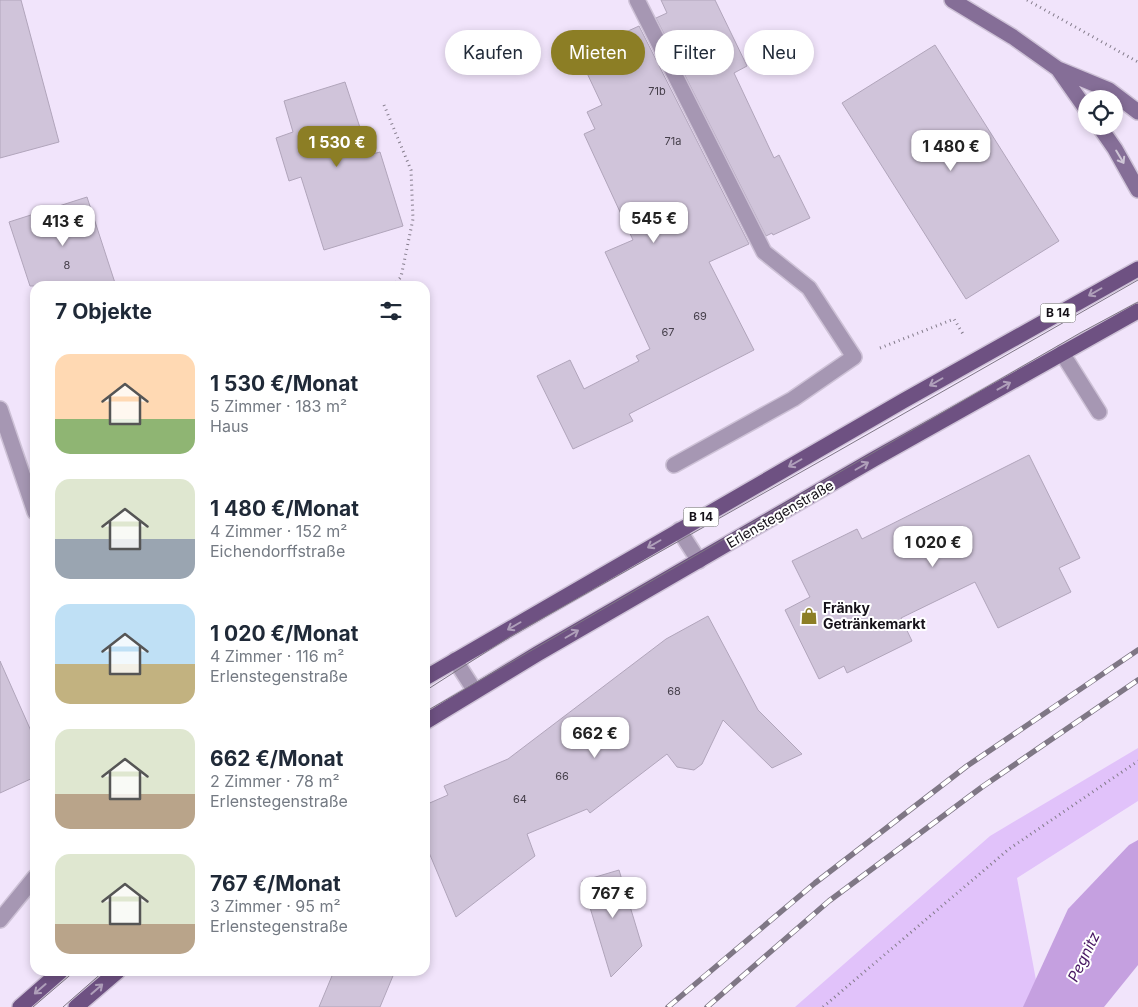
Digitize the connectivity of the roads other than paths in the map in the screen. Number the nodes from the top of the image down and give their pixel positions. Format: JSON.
{"nodes":[{"id":1,"x":637,"y":0,"type":"edge"},
{"id":2,"x":952,"y":0,"type":"edge"},
{"id":3,"x":1058,"y":69,"type":"junction"},
{"id":4,"x":1078,"y":98,"type":"edge"},
{"id":5,"x":1138,"y":112,"type":"edge"},
{"id":6,"x":1105,"y":135,"type":"edge"},
{"id":7,"x":1138,"y":190,"type":"edge"},
{"id":8,"x":1138,"y":269,"type":"edge"},
{"id":9,"x":1138,"y":311,"type":"edge"},
{"id":10,"x":1062,"y":353,"type":"junction"},
{"id":11,"x":0,"y":409,"type":"edge"},
{"id":12,"x":1099,"y":412,"type":"dead end"},
{"id":13,"x":674,"y":465,"type":"dead end"},
{"id":14,"x":30,"y":497,"type":"edge"},
{"id":15,"x":679,"y":530,"type":"junction"},
{"id":16,"x":699,"y":560,"type":"junction"},
{"id":17,"x":455,"y":660,"type":"junction"},
{"id":18,"x":430,"y":675,"type":"edge"},
{"id":19,"x":475,"y":691,"type":"junction"},
{"id":20,"x":430,"y":719,"type":"edge"},
{"id":21,"x":30,"y":883,"type":"edge"},
{"id":22,"x":0,"y":920,"type":"edge"},
{"id":23,"x":55,"y":976,"type":"edge"},
{"id":24,"x":112,"y":976,"type":"edge"},
{"id":25,"x":20,"y":1007,"type":"edge"},
{"id":26,"x":76,"y":1007,"type":"edge"}],
"edges":[{"from":1,"to":13,"type":"street"},
{"from":2,"to":3,"type":"street"},
{"from":3,"to":4,"type":"street"},
{"from":3,"to":5,"type":"street"},
{"from":6,"to":7,"type":"street","one_way":true},
{"from":8,"to":15,"type":"main road","number":"B 14","one_way":true},
{"from":9,"to":10,"type":"main road","name":"Erlenstegenstraße","number":"B 14"},
{"from":10,"to":12,"type":"street"},
{"from":16,"to":10,"type":"main road","name":"Erlenstegenstraße","number":"B 14","one_way":true},
{"from":11,"to":14,"type":"street"},
{"from":15,"to":16,"type":"street"},
{"from":15,"to":17,"type":"main road","number":"B 14","one_way":true},
{"from":19,"to":16,"type":"main road","name":"Erlenstegenstraße","number":"B 14","one_way":true},
{"from":17,"to":18,"type":"main road","number":"B 14"},
{"from":17,"to":19,"type":"street"},
{"from":19,"to":20,"type":"main road","name":"Erlenstegenstraße","number":"B 14"},
{"from":21,"to":22,"type":"street"},
{"from":23,"to":25,"type":"main road","one_way":true},
{"from":26,"to":24,"type":"main road","one_way":true}]}
